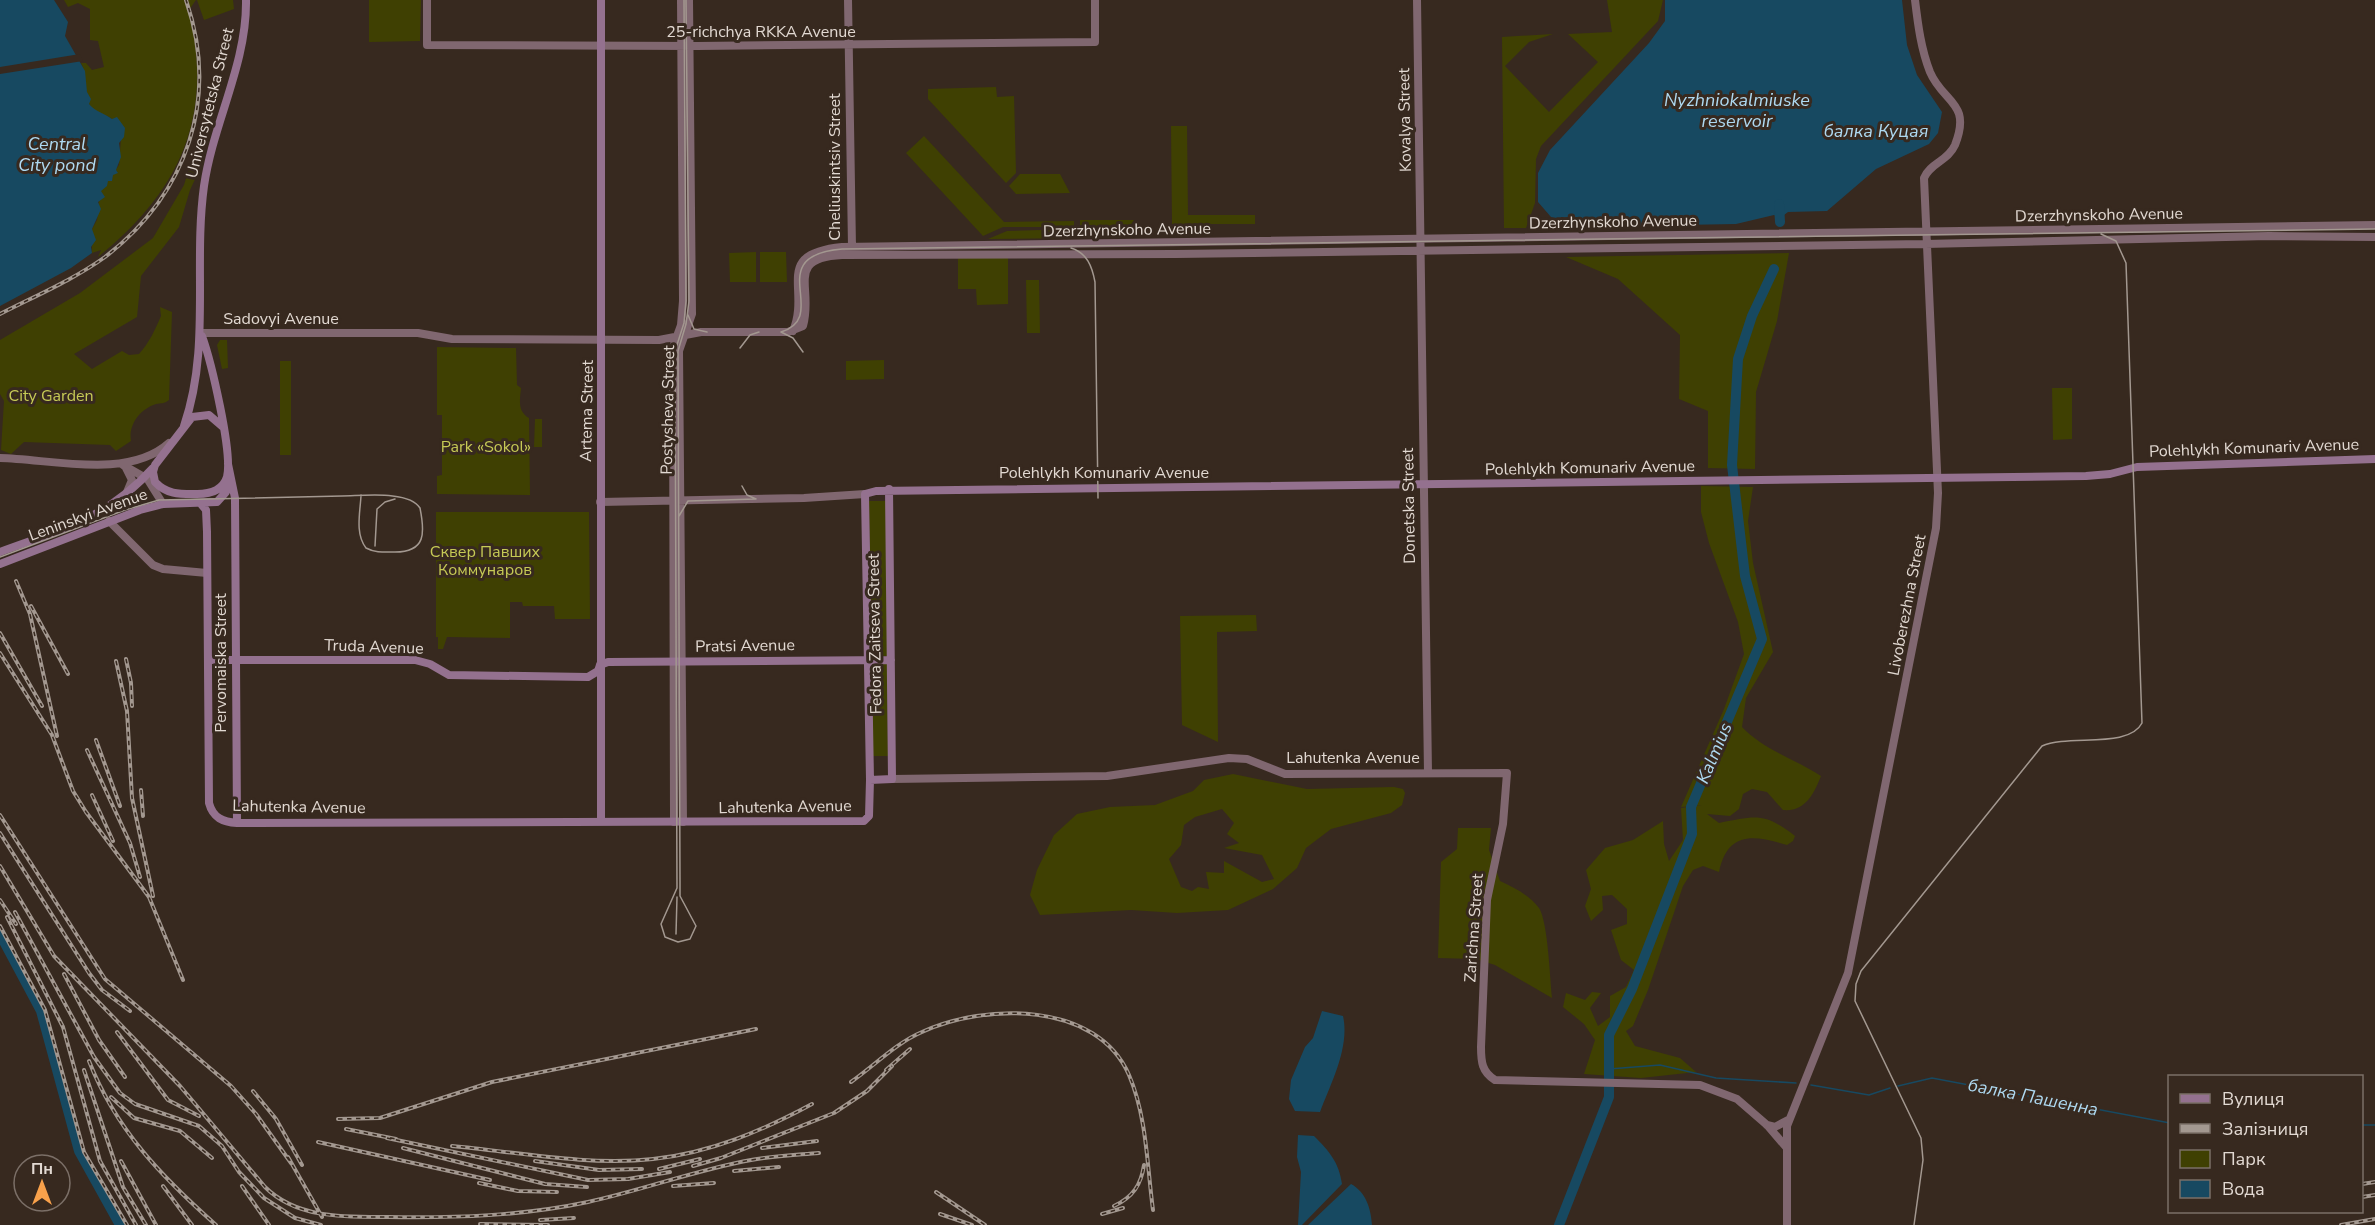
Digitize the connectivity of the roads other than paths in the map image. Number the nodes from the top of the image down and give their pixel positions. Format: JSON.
{"nodes":[{"id":1,"x":246,"y":0,"type":"edge"},
{"id":2,"x":427,"y":0,"type":"edge"},
{"id":3,"x":601,"y":0,"type":"edge"},
{"id":4,"x":681,"y":0,"type":"edge"},
{"id":5,"x":689,"y":0,"type":"edge"},
{"id":6,"x":848,"y":0,"type":"edge"},
{"id":7,"x":1095,"y":0,"type":"edge"},
{"id":8,"x":1418,"y":0,"type":"edge"},
{"id":9,"x":1915,"y":0,"type":"edge"},
{"id":10,"x":848,"y":45,"type":"junction"},
{"id":11,"x":601,"y":46,"type":"junction"},
{"id":12,"x":686,"y":46,"type":"junction"},
{"id":13,"x":2375,"y":225,"type":"edge"},
{"id":14,"x":1924,"y":232,"type":"junction"},
{"id":15,"x":2375,"y":237,"type":"edge"},
{"id":16,"x":1419,"y":239,"type":"junction"},
{"id":17,"x":1925,"y":244,"type":"junction"},
{"id":18,"x":852,"y":247,"type":"junction"},
{"id":19,"x":1419,"y":251,"type":"junction"},
{"id":20,"x":857,"y":254,"type":"junction"},
{"id":21,"x":692,"y":314,"type":"junction"},
{"id":22,"x":793,"y":331,"type":"junction"},
{"id":23,"x":707,"y":332,"type":"junction"},
{"id":24,"x":201,"y":333,"type":"junction"},
{"id":25,"x":679,"y":337,"type":"junction"},
{"id":26,"x":602,"y":340,"type":"junction"},
{"id":27,"x":223,"y":427,"type":"junction"},
{"id":28,"x":177,"y":435,"type":"junction"},
{"id":29,"x":0,"y":458,"type":"edge"},
{"id":30,"x":2375,"y":459,"type":"edge"},
{"id":31,"x":228,"y":464,"type":"junction"},
{"id":32,"x":123,"y":465,"type":"junction"},
{"id":33,"x":155,"y":465,"type":"junction"},
{"id":34,"x":145,"y":477,"type":"junction"},
{"id":35,"x":1937,"y":478,"type":"junction"},
{"id":36,"x":1422,"y":485,"type":"junction"},
{"id":37,"x":159,"y":486,"type":"junction"},
{"id":38,"x":889,"y":489,"type":"junction"},
{"id":39,"x":126,"y":494,"type":"junction"},
{"id":40,"x":865,"y":494,"type":"junction"},
{"id":41,"x":676,"y":500,"type":"junction"},
{"id":42,"x":600,"y":502,"type":"junction"},
{"id":43,"x":163,"y":504,"type":"junction"},
{"id":44,"x":201,"y":504,"type":"junction"},
{"id":45,"x":109,"y":521,"type":"junction"},
{"id":46,"x":0,"y":552,"type":"edge"},
{"id":47,"x":0,"y":564,"type":"edge"},
{"id":48,"x":207,"y":573,"type":"junction"},
{"id":49,"x":208,"y":660,"type":"junction"},
{"id":50,"x":235,"y":660,"type":"junction"},
{"id":51,"x":867,"y":660,"type":"junction"},
{"id":52,"x":891,"y":660,"type":"junction"},
{"id":53,"x":678,"y":661,"type":"junction"},
{"id":54,"x":600,"y":665,"type":"junction"},
{"id":55,"x":1428,"y":773,"type":"junction"},
{"id":56,"x":1507,"y":773,"type":"joint"},
{"id":57,"x":892,"y":779,"type":"junction"},
{"id":58,"x":870,"y":780,"type":"junction"},
{"id":59,"x":209,"y":803,"type":"joint"},
{"id":60,"x":601,"y":822,"type":"junction"},
{"id":61,"x":679,"y":822,"type":"junction"},
{"id":62,"x":237,"y":823,"type":"junction"},
{"id":63,"x":1788,"y":1120,"type":"junction"},
{"id":64,"x":1767,"y":1125,"type":"junction"},
{"id":65,"x":1786,"y":1147,"type":"junction"},
{"id":66,"x":1787,"y":1225,"type":"edge"}],
"edges":[{"from":1,"to":24,"type":"main road","name":"Universytetska Street"},
{"from":2,"to":11,"type":"street","name":"25-richchya RKKA Avenue"},
{"from":3,"to":11,"type":"main road","name":"Artema Street"},
{"from":4,"to":12,"type":"street","name":"Postysheva Street"},
{"from":5,"to":12,"type":"street","name":"Postysheva Street"},
{"from":6,"to":10,"type":"street","name":"Cheliuskintsiv Street"},
{"from":7,"to":10,"type":"street","name":"25-richchya RKKA Avenue"},
{"from":8,"to":16,"type":"street","name":"Kovalya Street"},
{"from":9,"to":14,"type":"street","name":"Livoberezhna Street"},
{"from":10,"to":12,"type":"street","name":"25-richchya RKKA Avenue"},
{"from":10,"to":18,"type":"street","name":"Cheliuskintsiv Street"},
{"from":11,"to":12,"type":"street","name":"25-richchya RKKA Avenue"},
{"from":11,"to":26,"type":"main road","name":"Artema Street"},
{"from":12,"to":21,"type":"street","name":"Postysheva Street"},
{"from":12,"to":25,"type":"street","name":"Postysheva Street"},
{"from":13,"to":14,"type":"street","name":"Dzerzhynskoho Avenue"},
{"from":14,"to":16,"type":"street","name":"Dzerzhynskoho Avenue"},
{"from":14,"to":17,"type":"street","name":"Livoberezhna Street"},
{"from":15,"to":17,"type":"street","name":"Dzerzhynskoho Avenue"},
{"from":16,"to":18,"type":"street","name":"Dzerzhynskoho Avenue"},
{"from":16,"to":19,"type":"street","name":"Donetska Street"},
{"from":17,"to":19,"type":"street","name":"Dzerzhynskoho Avenue"},
{"from":17,"to":35,"type":"street","name":"Livoberezhna Street"},
{"from":18,"to":20,"type":"street"},
{"from":18,"to":22,"type":"street","name":"Cheliuskintsiv Street"},
{"from":19,"to":20,"type":"street","name":"Dzerzhynskoho Avenue"},
{"from":19,"to":36,"type":"street","name":"Donetska Street"},
{"from":20,"to":22,"type":"street","name":"Cheliuskintsiv Street"},
{"from":21,"to":23,"type":"street"},
{"from":21,"to":25,"type":"street","name":"Postysheva Street"},
{"from":22,"to":23,"type":"street","name":"Sadovyi Avenue"},
{"from":23,"to":25,"type":"street","name":"Sadovyi Avenue"},
{"from":24,"to":26,"type":"street","name":"Sadovyi Avenue"},
{"from":24,"to":27,"type":"main road","name":"Universytetska Street"},
{"from":24,"to":28,"type":"main road"},
{"from":25,"to":26,"type":"street","name":"Sadovyi Avenue"},
{"from":25,"to":41,"type":"street","name":"Postysheva Street"},
{"from":26,"to":42,"type":"main road","name":"Artema Street"},
{"from":27,"to":28,"type":"main road"},
{"from":27,"to":31,"type":"main road"},
{"from":28,"to":32,"type":"street"},
{"from":28,"to":33,"type":"main road"},
{"from":29,"to":32,"type":"street"},
{"from":30,"to":35,"type":"main road","name":"Polehlykh Komunariv Avenue"},
{"from":31,"to":37,"type":"main road"},
{"from":31,"to":44,"type":"main road","name":"Leninskyi Avenue"},
{"from":31,"to":50,"type":"main road","name":"Pervomaiska Street"},
{"from":32,"to":34,"type":"street"},
{"from":32,"to":39,"type":"street"},
{"from":33,"to":34,"type":"main road","name":"Leninskyi Avenue"},
{"from":33,"to":37,"type":"main road"},
{"from":34,"to":37,"type":"street"},
{"from":34,"to":39,"type":"main road","name":"Leninskyi Avenue"},
{"from":34,"to":43,"type":"street"},
{"from":35,"to":36,"type":"main road","name":"Polehlykh Komunariv Avenue"},
{"from":35,"to":63,"type":"street","name":"Livoberezhna Street"},
{"from":36,"to":38,"type":"main road","name":"Polehlykh Komunariv Avenue"},
{"from":36,"to":55,"type":"street","name":"Donetska Street"},
{"from":38,"to":40,"type":"main road","name":"Polehlykh Komunariv Avenue"},
{"from":38,"to":52,"type":"main road","name":"Fedora Zaitseva Street"},
{"from":39,"to":46,"type":"main road","name":"Leninskyi Avenue"},
{"from":40,"to":41,"type":"street","name":"Polehlykh Komunariv Avenue"},
{"from":40,"to":51,"type":"main road","name":"Fedora Zaitseva Street"},
{"from":41,"to":42,"type":"street"},
{"from":41,"to":53,"type":"street","name":"Postysheva Street"},
{"from":42,"to":54,"type":"main road","name":"Artema Street"},
{"from":43,"to":44,"type":"main road","name":"Leninskyi Avenue"},
{"from":43,"to":45,"type":"main road","name":"Leninskyi Avenue"},
{"from":44,"to":48,"type":"main road","name":"Pervomaiska Street"},
{"from":45,"to":47,"type":"main road","name":"Leninskyi Avenue"},
{"from":45,"to":48,"type":"street"},
{"from":48,"to":49,"type":"main road","name":"Pervomaiska Street"},
{"from":49,"to":50,"type":"main road","name":"Truda Avenue"},
{"from":49,"to":59,"type":"main road","name":"Pervomaiska Street"},
{"from":50,"to":54,"type":"main road","name":"Truda Avenue"},
{"from":50,"to":62,"type":"main road","name":"Pervomaiska Street"},
{"from":51,"to":52,"type":"main road","name":"Pratsi Avenue"},
{"from":51,"to":53,"type":"main road","name":"Pratsi Avenue"},
{"from":51,"to":58,"type":"main road","name":"Fedora Zaitseva Street"},
{"from":52,"to":57,"type":"main road","name":"Fedora Zaitseva Street"},
{"from":53,"to":54,"type":"main road","name":"Pratsi Avenue"},
{"from":53,"to":61,"type":"street","name":"Postysheva Street"},
{"from":54,"to":60,"type":"main road","name":"Artema Street"},
{"from":55,"to":56,"type":"street","name":"Lahutenka Avenue"},
{"from":55,"to":57,"type":"street","name":"Lahutenka Avenue"},
{"from":56,"to":64,"type":"street","name":"Zarichna Street"},
{"from":57,"to":58,"type":"main road","name":"Lahutenka Avenue"},
{"from":58,"to":61,"type":"main road","name":"Lahutenka Avenue"},
{"from":59,"to":62,"type":"main road","name":"Lahutenka Avenue"},
{"from":60,"to":61,"type":"main road","name":"Lahutenka Avenue"},
{"from":60,"to":62,"type":"main road","name":"Lahutenka Avenue"},
{"from":63,"to":64,"type":"street"},
{"from":63,"to":65,"type":"street","name":"Livoberezhna Street"},
{"from":64,"to":65,"type":"street"},
{"from":65,"to":66,"type":"street","name":"Livoberezhna Street"}]}
